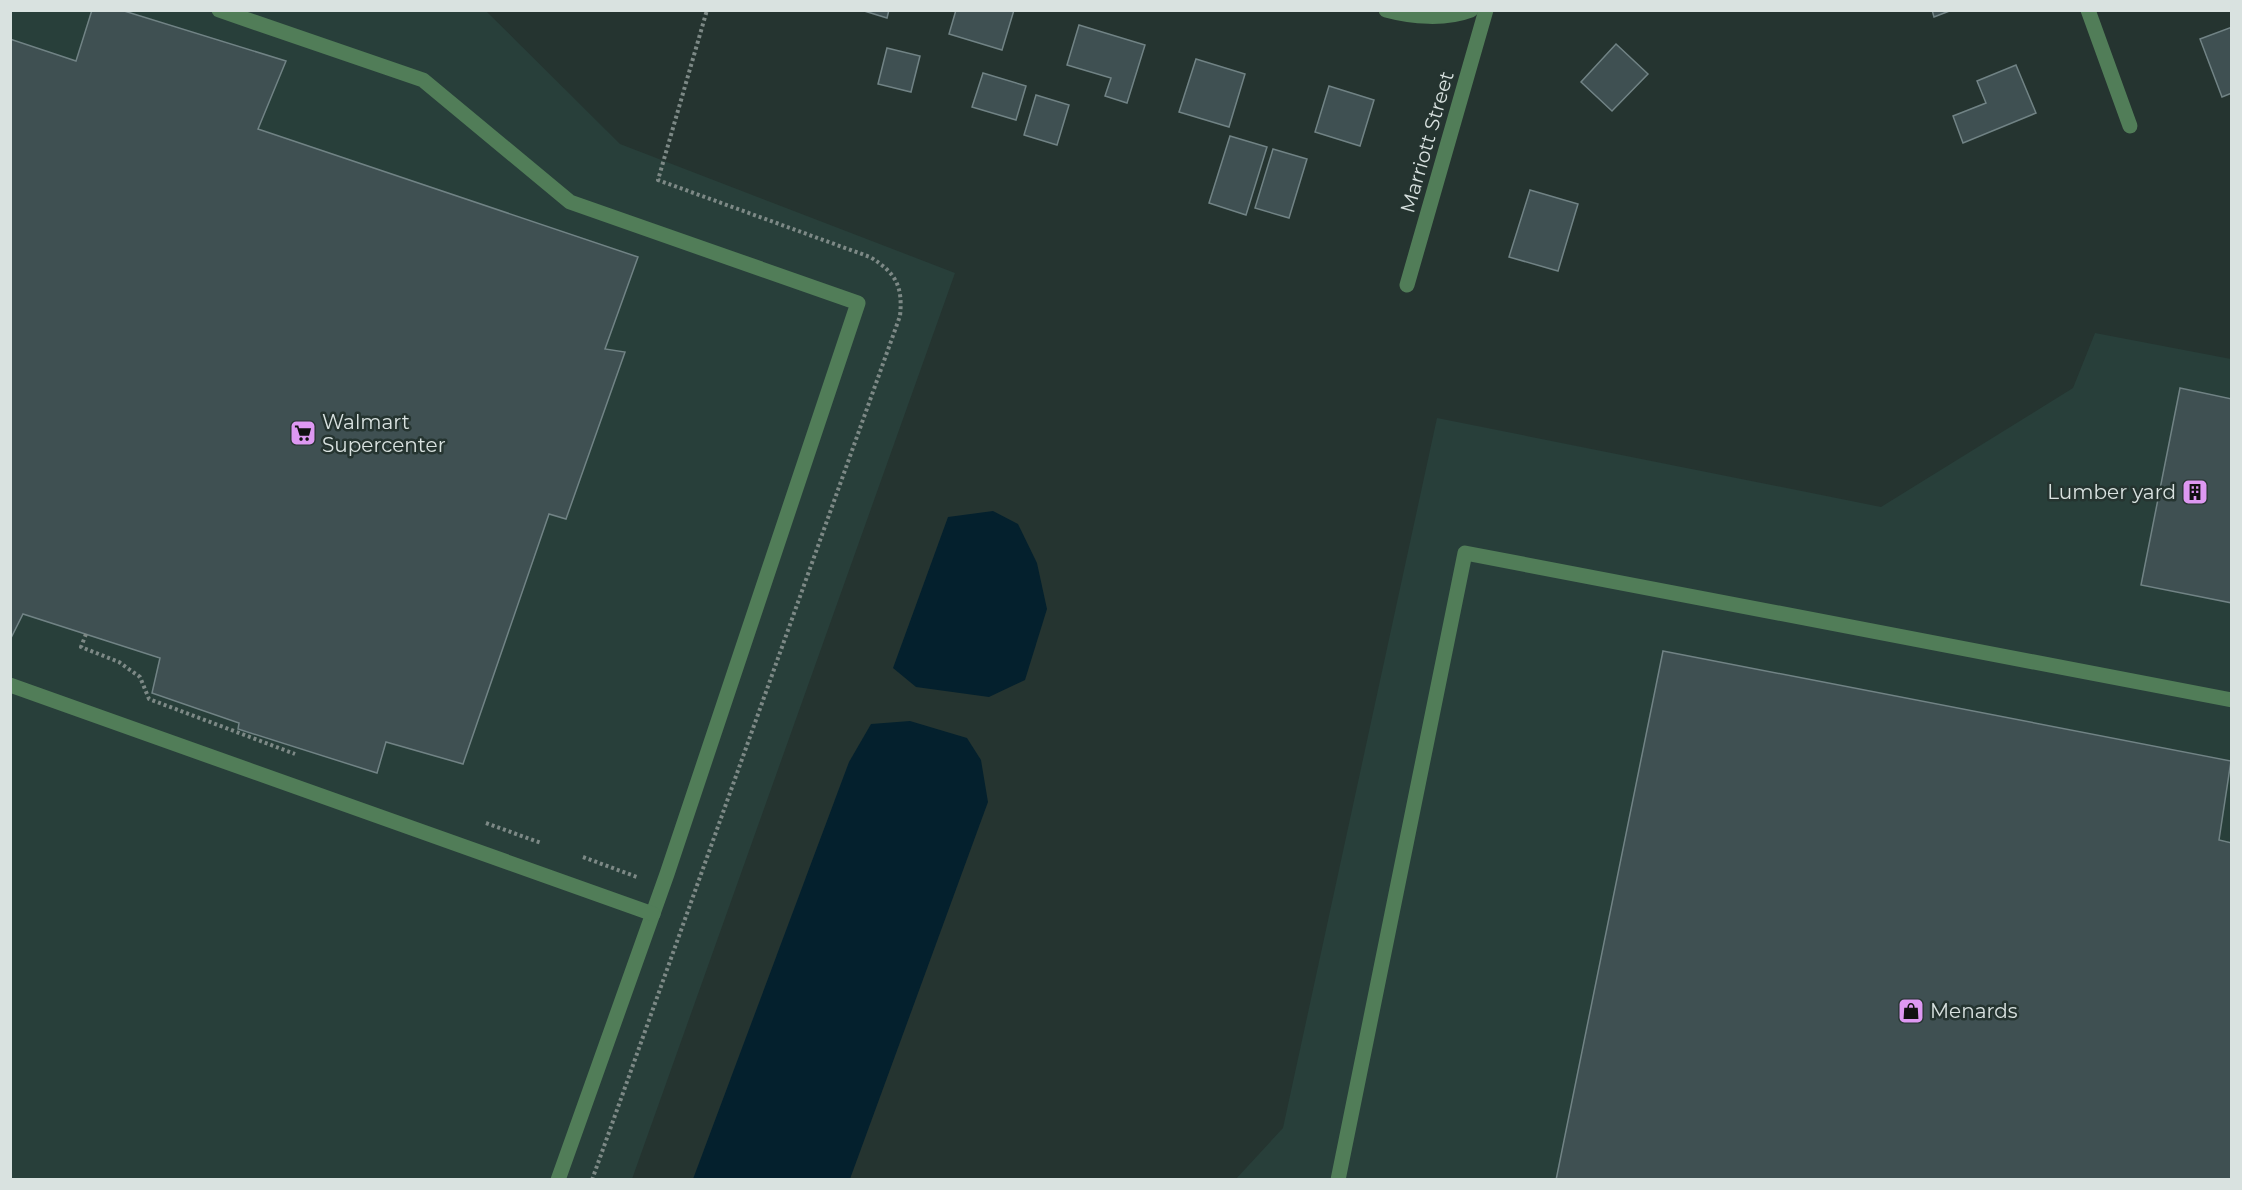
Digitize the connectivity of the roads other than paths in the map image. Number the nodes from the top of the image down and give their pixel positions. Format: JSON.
{"nodes":[{"id":1,"x":219,"y":10,"type":"edge"},
{"id":2,"x":1386,"y":10,"type":"edge"},
{"id":3,"x":1471,"y":10,"type":"edge"},
{"id":4,"x":1486,"y":10,"type":"edge"},
{"id":5,"x":2088,"y":10,"type":"edge"},
{"id":6,"x":2130,"y":126,"type":"dead end"},
{"id":7,"x":1407,"y":285,"type":"dead end"},
{"id":8,"x":10,"y":685,"type":"edge"},
{"id":9,"x":2232,"y":700,"type":"edge"},
{"id":10,"x":653,"y":914,"type":"junction"},
{"id":11,"x":558,"y":1179,"type":"edge"},
{"id":12,"x":1338,"y":1179,"type":"edge"}],
"edges":[{"from":1,"to":10,"type":"street"},
{"from":2,"to":3,"type":"street"},
{"from":4,"to":7,"type":"street","name":"Marriott Street"},
{"from":5,"to":6,"type":"street"},
{"from":8,"to":10,"type":"street"},
{"from":9,"to":12,"type":"street"},
{"from":10,"to":11,"type":"street"}]}
